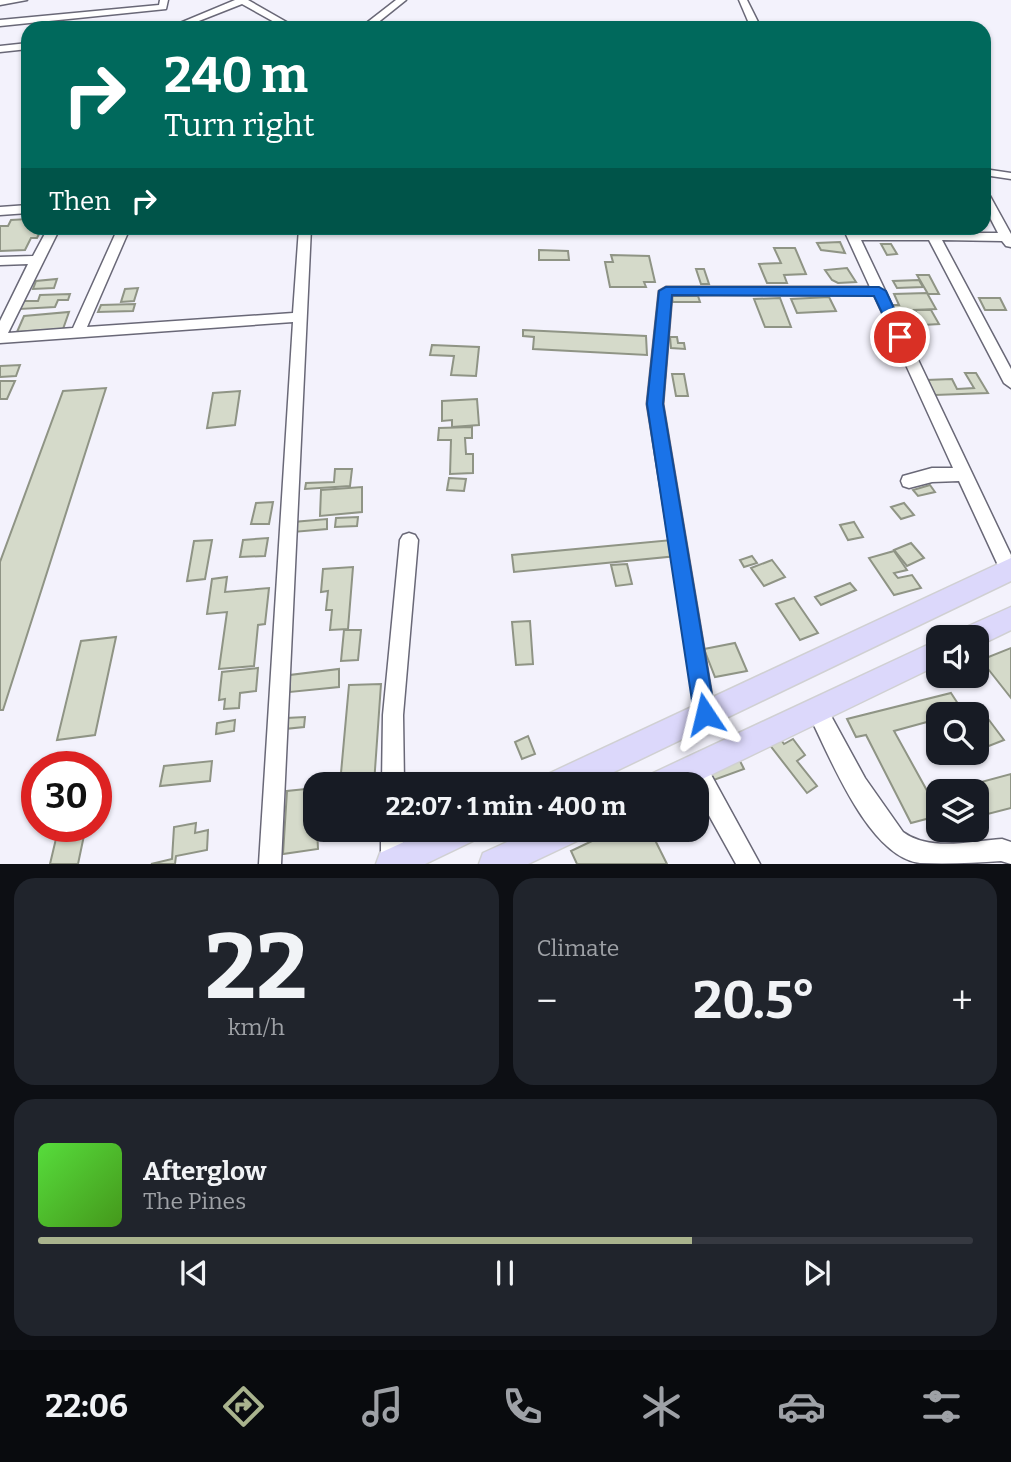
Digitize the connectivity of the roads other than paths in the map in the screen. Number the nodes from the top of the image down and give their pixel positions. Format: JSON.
{"nodes":[{"id":1,"x":23,"y":0,"type":"edge"},
{"id":2,"x":243,"y":0,"type":"edge"},
{"id":3,"x":402,"y":0,"type":"edge"},
{"id":4,"x":743,"y":0,"type":"edge"},
{"id":5,"x":0,"y":1,"type":"edge"},
{"id":6,"x":164,"y":4,"type":"edge"},
{"id":7,"x":169,"y":21,"type":"edge"},
{"id":8,"x":189,"y":21,"type":"edge"},
{"id":9,"x":280,"y":21,"type":"edge"},
{"id":10,"x":374,"y":21,"type":"edge"},
{"id":11,"x":753,"y":21,"type":"edge"},
{"id":12,"x":0,"y":23,"type":"edge"},
{"id":13,"x":21,"y":47,"type":"edge"},
{"id":14,"x":0,"y":49,"type":"edge"},
{"id":15,"x":991,"y":173,"type":"edge"},
{"id":16,"x":1011,"y":176,"type":"edge"},
{"id":17,"x":991,"y":209,"type":"edge"},
{"id":18,"x":21,"y":210,"type":"edge"},
{"id":19,"x":0,"y":211,"type":"edge"},
{"id":20,"x":50,"y":235,"type":"edge"},
{"id":21,"x":121,"y":235,"type":"edge"},
{"id":22,"x":305,"y":235,"type":"edge"},
{"id":23,"x":852,"y":235,"type":"edge"},
{"id":24,"x":933,"y":235,"type":"edge"},
{"id":25,"x":951,"y":235,"type":"edge"},
{"id":26,"x":1008,"y":241,"type":"edge"},
{"id":27,"x":37,"y":260,"type":"junction"},
{"id":28,"x":0,"y":261,"type":"edge"},
{"id":29,"x":879,"y":291,"type":"junction"},
{"id":30,"x":300,"y":317,"type":"junction"},
{"id":31,"x":78,"y":332,"type":"junction"},
{"id":32,"x":0,"y":336,"type":"edge"},
{"id":33,"x":1011,"y":383,"type":"edge"},
{"id":34,"x":964,"y":474,"type":"junction"},
{"id":35,"x":909,"y":481,"type":"dead end"},
{"id":36,"x":410,"y":540,"type":"dead end"},
{"id":37,"x":1010,"y":569,"type":"edge"},
{"id":38,"x":1011,"y":618,"type":"edge"},
{"id":39,"x":989,"y":628,"type":"edge"},
{"id":40,"x":926,"y":658,"type":"edge"},
{"id":41,"x":817,"y":710,"type":"junction"},
{"id":42,"x":705,"y":714,"type":"junction"},
{"id":43,"x":695,"y":768,"type":"junction"},
{"id":44,"x":393,"y":772,"type":"edge"},
{"id":45,"x":583,"y":772,"type":"edge"},
{"id":46,"x":686,"y":772,"type":"edge"},
{"id":47,"x":392,"y":842,"type":"edge"},
{"id":48,"x":437,"y":842,"type":"edge"},
{"id":49,"x":540,"y":842,"type":"edge"},
{"id":50,"x":1011,"y":854,"type":"edge"},
{"id":51,"x":270,"y":863,"type":"edge"},
{"id":52,"x":392,"y":863,"type":"edge"},
{"id":53,"x":494,"y":863,"type":"edge"},
{"id":54,"x":749,"y":863,"type":"edge"}],
"edges":[{"from":1,"to":5,"type":"street"},
{"from":2,"to":8,"type":"street"},
{"from":2,"to":9,"type":"street"},
{"from":3,"to":10,"type":"street"},
{"from":4,"to":11,"type":"street"},
{"from":6,"to":7,"type":"street"},
{"from":6,"to":12,"type":"street"},
{"from":13,"to":14,"type":"street"},
{"from":15,"to":16,"type":"street"},
{"from":17,"to":26,"type":"street"},
{"from":18,"to":19,"type":"street"},
{"from":20,"to":27,"type":"street"},
{"from":21,"to":31,"type":"street"},
{"from":22,"to":30,"type":"street"},
{"from":23,"to":29,"type":"street"},
{"from":24,"to":33,"type":"street"},
{"from":25,"to":26,"type":"street"},
{"from":27,"to":28,"type":"street"},
{"from":27,"to":32,"type":"street"},
{"from":29,"to":34,"type":"street"},
{"from":29,"to":42,"type":"street"},
{"from":30,"to":31,"type":"street"},
{"from":30,"to":51,"type":"street"},
{"from":31,"to":32,"type":"street"},
{"from":34,"to":35,"type":"street"},
{"from":34,"to":37,"type":"street"},
{"from":36,"to":44,"type":"street"},
{"from":37,"to":42,"type":"main road"},
{"from":38,"to":39,"type":"main road"},
{"from":40,"to":41,"type":"main road"},
{"from":41,"to":43,"type":"main road"},
{"from":41,"to":50,"type":"street"},
{"from":42,"to":45,"type":"main road"},
{"from":43,"to":46,"type":"main road"},
{"from":43,"to":54,"type":"street"},
{"from":47,"to":52,"type":"street"},
{"from":48,"to":52,"type":"main road"},
{"from":49,"to":53,"type":"main road"}]}
